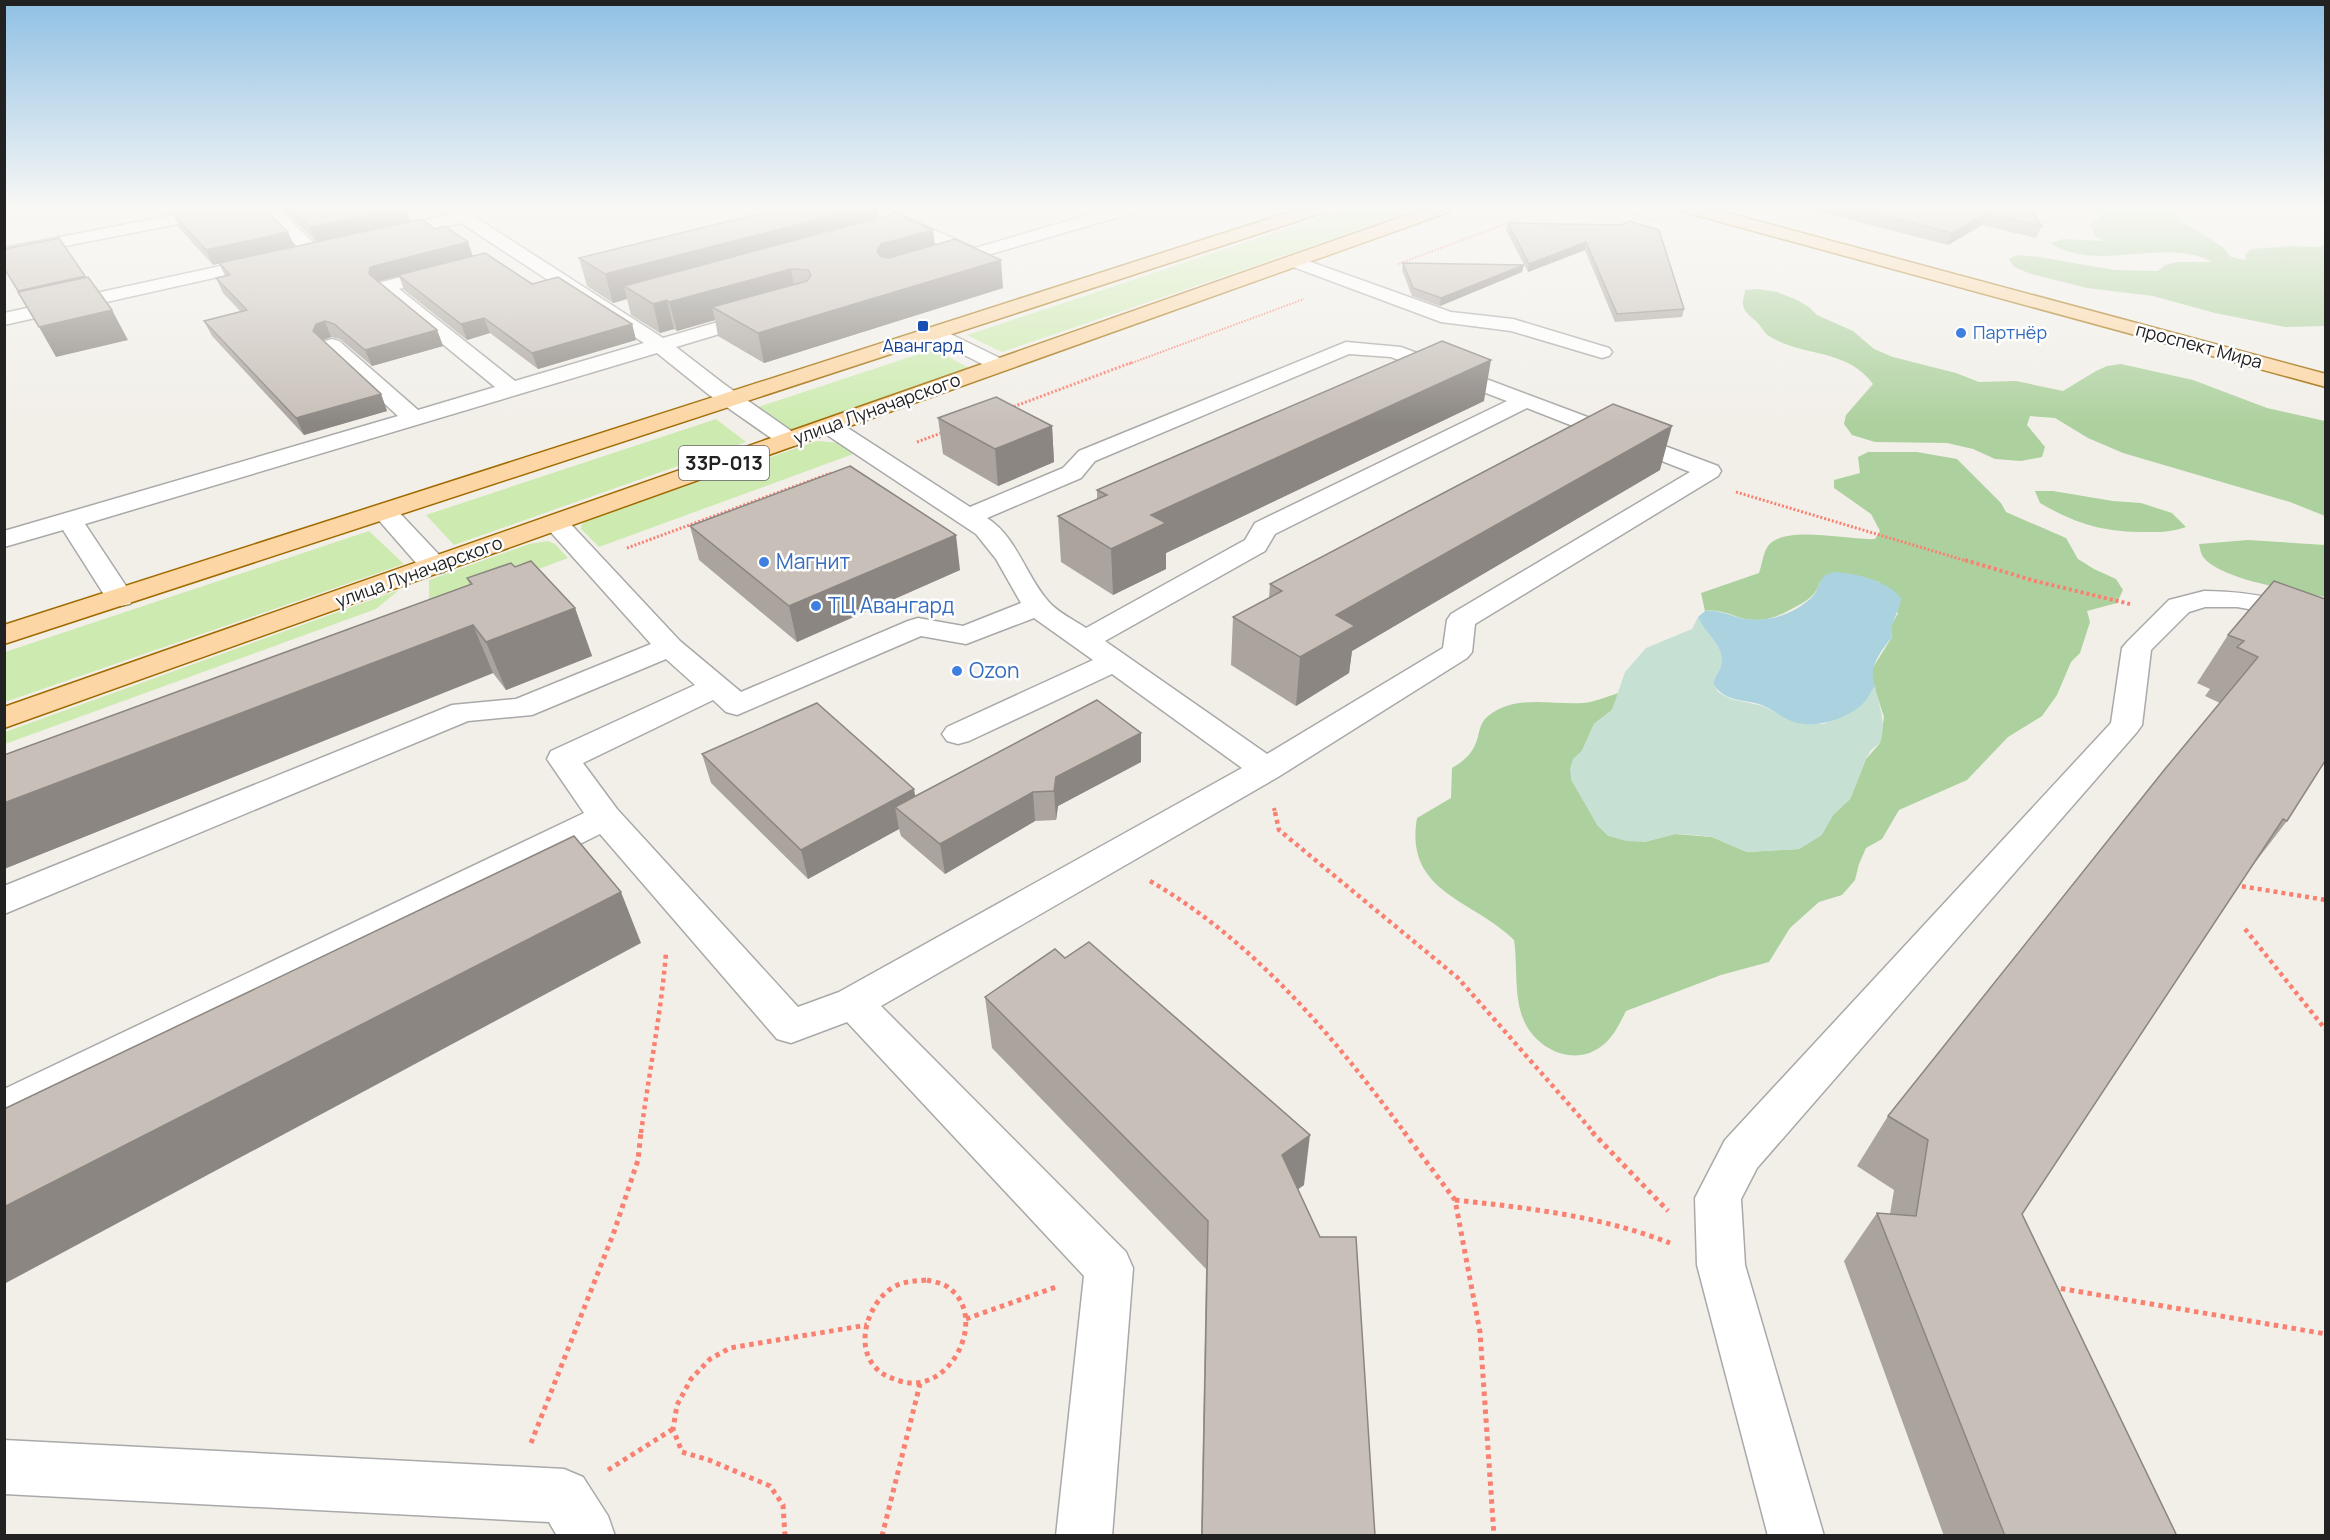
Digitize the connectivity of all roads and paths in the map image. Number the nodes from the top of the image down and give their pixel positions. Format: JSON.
{"nodes":[{"id":1,"x":181,"y":280,"type":"edge"},
{"id":2,"x":413,"y":280,"type":"edge"},
{"id":3,"x":560,"y":280,"type":"edge"},
{"id":4,"x":1099,"y":280,"type":"edge"},
{"id":5,"x":1240,"y":280,"type":"edge"},
{"id":6,"x":1349,"y":280,"type":"edge"},
{"id":7,"x":1355,"y":280,"type":"edge"},
{"id":8,"x":1954,"y":280,"type":"edge"},
{"id":9,"x":1352,"y":281,"type":"junction"},
{"id":10,"x":632,"y":306,"type":"edge"},
{"id":11,"x":781,"y":310,"type":"edge"},
{"id":12,"x":610,"y":312,"type":"junction"},
{"id":13,"x":4,"y":319,"type":"edge"},
{"id":14,"x":936,"y":333,"type":"junction"},
{"id":15,"x":659,"y":344,"type":"junction"},
{"id":16,"x":332,"y":345,"type":"edge"},
{"id":17,"x":1602,"y":352,"type":"dead end"},
{"id":18,"x":999,"y":365,"type":"junction"},
{"id":19,"x":2325,"y":381,"type":"edge"},
{"id":20,"x":511,"y":389,"type":"junction"},
{"id":21,"x":733,"y":399,"type":"junction"},
{"id":22,"x":1526,"y":400,"type":"junction"},
{"id":23,"x":1008,"y":409,"type":"edge"},
{"id":24,"x":414,"y":418,"type":"junction"},
{"id":25,"x":829,"y":426,"type":"junction"},
{"id":26,"x":952,"y":429,"type":"edge"},
{"id":27,"x":789,"y":440,"type":"junction"},
{"id":28,"x":875,"y":458,"type":"junction"},
{"id":29,"x":1695,"y":480,"type":"junction"},
{"id":30,"x":385,"y":512,"type":"junction"},
{"id":31,"x":970,"y":516,"type":"junction"},
{"id":32,"x":70,"y":520,"type":"junction"},
{"id":33,"x":556,"y":523,"type":"junction"},
{"id":34,"x":4,"y":539,"type":"edge"},
{"id":35,"x":592,"y":561,"type":"junction"},
{"id":36,"x":434,"y":566,"type":"junction"},
{"id":37,"x":120,"y":598,"type":"junction"},
{"id":38,"x":1037,"y":607,"type":"junction"},
{"id":39,"x":2171,"y":614,"type":"junction"},
{"id":40,"x":2325,"y":623,"type":"edge"},
{"id":41,"x":4,"y":635,"type":"edge"},
{"id":42,"x":1084,"y":641,"type":"junction"},
{"id":43,"x":670,"y":646,"type":"junction"},
{"id":44,"x":1113,"y":662,"type":"junction"},
{"id":45,"x":716,"y":687,"type":"junction"},
{"id":46,"x":4,"y":718,"type":"edge"},
{"id":47,"x":958,"y":734,"type":"dead end"},
{"id":48,"x":1266,"y":769,"type":"junction"},
{"id":49,"x":605,"y":817,"type":"junction"},
{"id":50,"x":1111,"y":857,"type":"junction"},
{"id":51,"x":2234,"y":885,"type":"edge"},
{"id":52,"x":675,"y":896,"type":"junction"},
{"id":53,"x":2325,"y":900,"type":"edge"},
{"id":54,"x":4,"y":901,"type":"edge"},
{"id":55,"x":2245,"y":929,"type":"edge"},
{"id":56,"x":853,"y":1003,"type":"junction"},
{"id":57,"x":2325,"y":1030,"type":"edge"},
{"id":58,"x":4,"y":1109,"type":"edge"},
{"id":59,"x":1455,"y":1200,"type":"junction"},
{"id":60,"x":1720,"y":1265,"type":"junction"},
{"id":61,"x":1109,"y":1268,"type":"junction"},
{"id":62,"x":2043,"y":1285,"type":"edge"},
{"id":63,"x":966,"y":1319,"type":"junction"},
{"id":64,"x":867,"y":1325,"type":"junction"},
{"id":65,"x":2325,"y":1334,"type":"edge"},
{"id":66,"x":920,"y":1384,"type":"junction"},
{"id":67,"x":673,"y":1429,"type":"junction"},
{"id":68,"x":4,"y":1467,"type":"edge"},
{"id":69,"x":556,"y":1508,"type":"edge"},
{"id":70,"x":785,"y":1536,"type":"edge"},
{"id":71,"x":882,"y":1536,"type":"edge"},
{"id":72,"x":1083,"y":1536,"type":"edge"},
{"id":73,"x":1494,"y":1536,"type":"edge"},
{"id":74,"x":1796,"y":1536,"type":"edge"}],
"edges":[{"from":1,"to":13,"type":"street"},
{"from":2,"to":20,"type":"street"},
{"from":3,"to":12,"type":"street"},
{"from":4,"to":14,"type":"main road","number":"33Р-013"},
{"from":5,"to":18,"type":"main road","name":"улица Луначарского","number":"33Р-013"},
{"from":6,"to":9,"type":"street"},
{"from":7,"to":9,"type":"path"},
{"from":8,"to":19,"type":"main road","name":"проспект Мира"},
{"from":9,"to":17,"type":"street"},
{"from":9,"to":23,"type":"path"},
{"from":10,"to":12,"type":"street"},
{"from":11,"to":15,"type":"street"},
{"from":12,"to":15,"type":"street"},
{"from":14,"to":18,"type":"street"},
{"from":14,"to":21,"type":"main road","number":"33Р-013"},
{"from":15,"to":20,"type":"street"},
{"from":15,"to":21,"type":"street"},
{"from":16,"to":24,"type":"street"},
{"from":18,"to":25,"type":"main road","name":"улица Луначарского","number":"33Р-013"},
{"from":20,"to":24,"type":"street"},
{"from":21,"to":27,"type":"street"},
{"from":21,"to":30,"type":"main road","number":"33Р-013"},
{"from":22,"to":29,"type":"street"},
{"from":22,"to":31,"type":"street"},
{"from":22,"to":42,"type":"street"},
{"from":24,"to":32,"type":"street"},
{"from":25,"to":27,"type":"main road","name":"улица Луначарского","number":"33Р-013"},
{"from":25,"to":28,"type":"street"},
{"from":26,"to":28,"type":"path"},
{"from":27,"to":33,"type":"main road","name":"улица Луначарского","number":"33Р-013"},
{"from":28,"to":31,"type":"street"},
{"from":28,"to":35,"type":"path"},
{"from":29,"to":39,"type":"path"},
{"from":29,"to":48,"type":"street"},
{"from":30,"to":36,"type":"street"},
{"from":30,"to":37,"type":"main road","number":"33Р-013"},
{"from":31,"to":38,"type":"street"},
{"from":32,"to":34,"type":"street"},
{"from":32,"to":37,"type":"street"},
{"from":33,"to":35,"type":"street"},
{"from":33,"to":36,"type":"main road","name":"улица Луначарского","number":"33Р-013"},
{"from":35,"to":43,"type":"street"},
{"from":36,"to":46,"type":"main road","name":"улица Луначарского","number":"33Р-013"},
{"from":37,"to":41,"type":"main road","number":"33Р-013"},
{"from":38,"to":42,"type":"street"},
{"from":38,"to":45,"type":"street"},
{"from":39,"to":40,"type":"street"},
{"from":39,"to":60,"type":"street"},
{"from":42,"to":44,"type":"street"},
{"from":43,"to":45,"type":"street"},
{"from":43,"to":54,"type":"street"},
{"from":44,"to":47,"type":"street"},
{"from":44,"to":48,"type":"street"},
{"from":45,"to":49,"type":"street"},
{"from":48,"to":50,"type":"street"},
{"from":48,"to":60,"type":"path"},
{"from":49,"to":52,"type":"street"},
{"from":49,"to":58,"type":"street"},
{"from":50,"to":56,"type":"street"},
{"from":50,"to":59,"type":"path"},
{"from":51,"to":53,"type":"path"},
{"from":52,"to":56,"type":"street"},
{"from":52,"to":69,"type":"path"},
{"from":55,"to":57,"type":"path"},
{"from":56,"to":61,"type":"street"},
{"from":59,"to":60,"type":"path"},
{"from":59,"to":73,"type":"path"},
{"from":60,"to":74,"type":"street"},
{"from":61,"to":63,"type":"path"},
{"from":61,"to":72,"type":"street"},
{"from":62,"to":65,"type":"path"},
{"from":63,"to":64,"type":"path"},
{"from":63,"to":66,"type":"path"},
{"from":64,"to":66,"type":"path"},
{"from":64,"to":67,"type":"path"},
{"from":66,"to":71,"type":"path"},
{"from":67,"to":69,"type":"path"},
{"from":67,"to":70,"type":"path"},
{"from":68,"to":69,"type":"street"}]}
